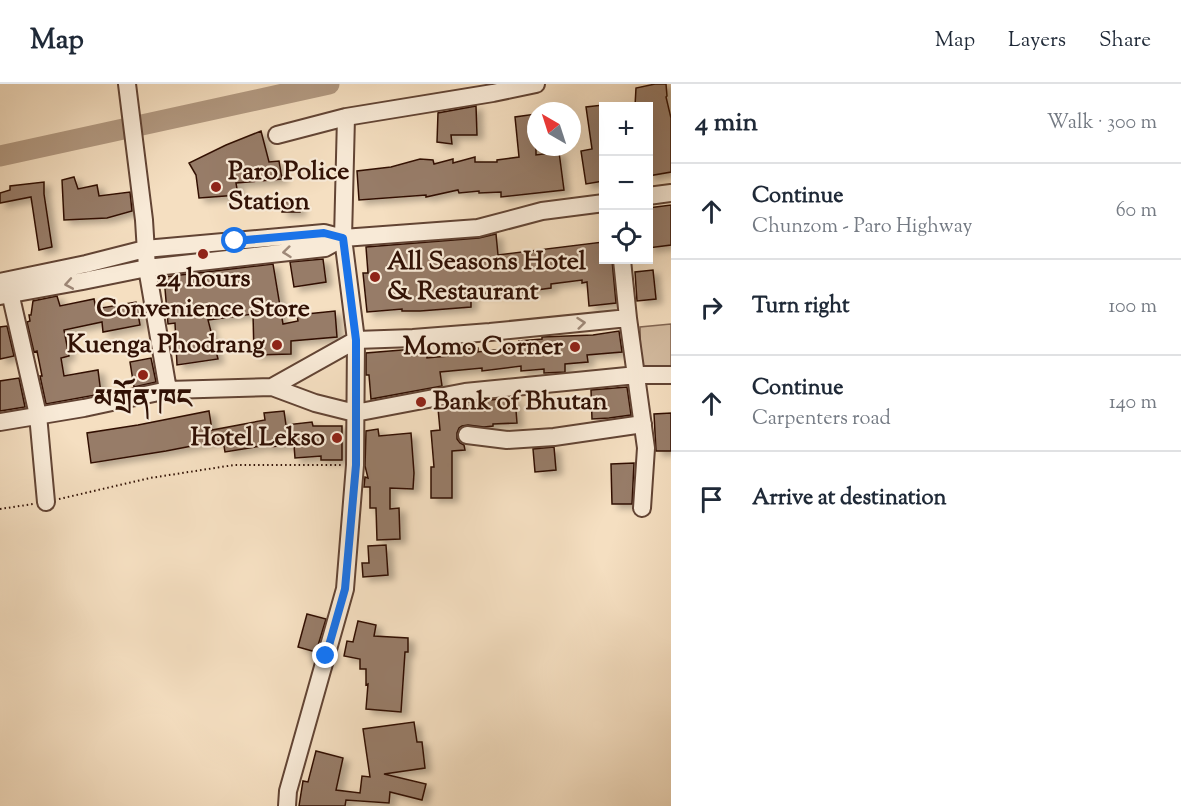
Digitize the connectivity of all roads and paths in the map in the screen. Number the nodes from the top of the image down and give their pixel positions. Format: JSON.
{"nodes":[{"id":1,"x":127,"y":84,"type":"edge"},
{"id":2,"x":536,"y":84,"type":"edge"},
{"id":3,"x":346,"y":117,"type":"junction"},
{"id":4,"x":277,"y":135,"type":"dead end"},
{"id":5,"x":671,"y":193,"type":"edge"},
{"id":6,"x":653,"y":195,"type":"edge"},
{"id":7,"x":599,"y":204,"type":"edge"},
{"id":8,"x":343,"y":238,"type":"junction"},
{"id":9,"x":145,"y":249,"type":"junction"},
{"id":10,"x":622,"y":264,"type":"edge"},
{"id":11,"x":147,"y":268,"type":"junction"},
{"id":12,"x":4,"y":288,"type":"edge"},
{"id":13,"x":628,"y":318,"type":"junction"},
{"id":14,"x":356,"y":340,"type":"junction"},
{"id":15,"x":637,"y":375,"type":"junction"},
{"id":16,"x":671,"y":375,"type":"edge"},
{"id":17,"x":272,"y":387,"type":"junction"},
{"id":18,"x":168,"y":390,"type":"junction"},
{"id":19,"x":355,"y":413,"type":"junction"},
{"id":20,"x":38,"y":415,"type":"junction"},
{"id":21,"x":0,"y":422,"type":"edge"},
{"id":22,"x":643,"y":424,"type":"junction"},
{"id":23,"x":467,"y":435,"type":"dead end"},
{"id":24,"x":356,"y":465,"type":"junction"},
{"id":25,"x":46,"y":502,"type":"junction"},
{"id":26,"x":642,"y":508,"type":"dead end"},
{"id":27,"x":0,"y":509,"type":"edge"},
{"id":28,"x":287,"y":806,"type":"edge"}],
"edges":[{"from":1,"to":9,"type":"street"},
{"from":2,"to":3,"type":"street"},
{"from":3,"to":4,"type":"street"},
{"from":3,"to":8,"type":"street"},
{"from":5,"to":6,"type":"street"},
{"from":7,"to":8,"type":"street"},
{"from":8,"to":9,"type":"street"},
{"from":8,"to":11,"type":"street","one_way":true},
{"from":8,"to":14,"type":"street"},
{"from":9,"to":11,"type":"street"},
{"from":9,"to":12,"type":"street"},
{"from":10,"to":13,"type":"street"},
{"from":11,"to":12,"type":"street","one_way":true},
{"from":11,"to":18,"type":"street"},
{"from":12,"to":20,"type":"street"},
{"from":14,"to":13,"type":"street","one_way":true},
{"from":13,"to":15,"type":"street"},
{"from":14,"to":17,"type":"street"},
{"from":14,"to":19,"type":"street"},
{"from":15,"to":16,"type":"street"},
{"from":15,"to":19,"type":"street"},
{"from":15,"to":22,"type":"street"},
{"from":17,"to":18,"type":"street"},
{"from":17,"to":19,"type":"street"},
{"from":18,"to":20,"type":"street"},
{"from":19,"to":24,"type":"street"},
{"from":20,"to":21,"type":"street"},
{"from":20,"to":25,"type":"street"},
{"from":22,"to":23,"type":"street"},
{"from":22,"to":26,"type":"street"},
{"from":24,"to":25,"type":"path"},
{"from":24,"to":28,"type":"street"},
{"from":25,"to":27,"type":"path"}]}
